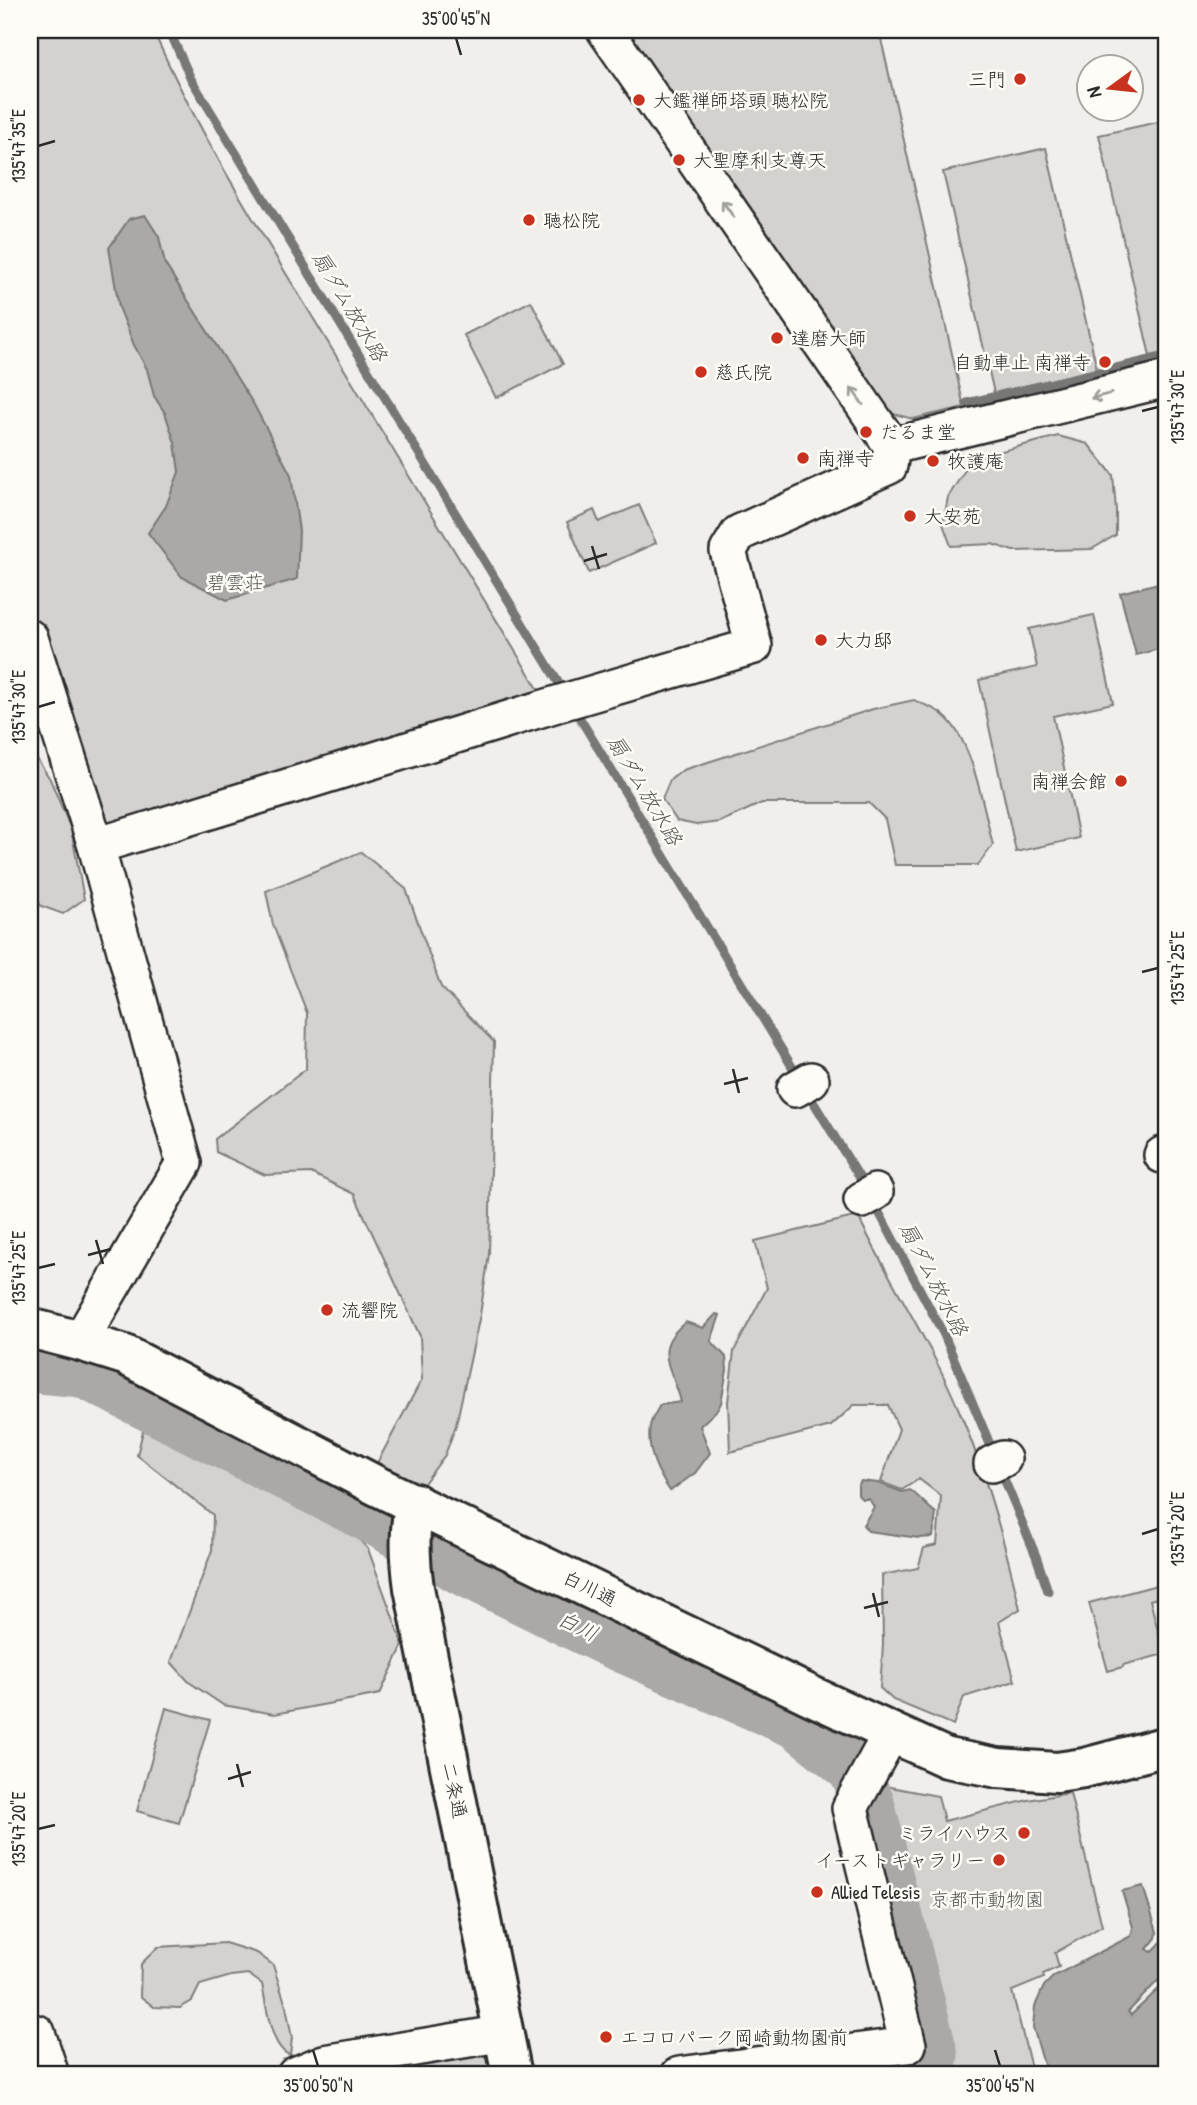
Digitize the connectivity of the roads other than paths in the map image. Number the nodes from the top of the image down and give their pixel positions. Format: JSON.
{"nodes":[{"id":1,"x":605,"y":30,"type":"edge"},
{"id":2,"x":1167,"y":379,"type":"edge"},
{"id":3,"x":892,"y":446,"type":"junction"},
{"id":4,"x":30,"y":638,"type":"edge"},
{"id":5,"x":96,"y":846,"type":"junction"},
{"id":6,"x":30,"y":1328,"type":"edge"},
{"id":7,"x":80,"y":1340,"type":"junction"},
{"id":8,"x":413,"y":1512,"type":"junction"},
{"id":9,"x":891,"y":1733,"type":"junction"},
{"id":10,"x":1167,"y":1746,"type":"edge"},
{"id":11,"x":30,"y":2033,"type":"edge"},
{"id":12,"x":505,"y":2033,"type":"junction"},
{"id":13,"x":51,"y":2075,"type":"edge"},
{"id":14,"x":295,"y":2075,"type":"edge"},
{"id":15,"x":512,"y":2075,"type":"edge"},
{"id":16,"x":680,"y":2075,"type":"edge"}],
"edges":[{"from":3,"to":1,"type":"street","one_way":true},
{"from":2,"to":3,"type":"street","one_way":true},
{"from":3,"to":5,"type":"street"},
{"from":4,"to":5,"type":"street"},
{"from":5,"to":7,"type":"street"},
{"from":6,"to":7,"type":"main road","name":"白川通"},
{"from":7,"to":8,"type":"main road","name":"白川通"},
{"from":8,"to":9,"type":"main road","name":"白川通"},
{"from":8,"to":12,"type":"main road","name":"二条通"},
{"from":9,"to":10,"type":"main road","name":"白川通"},
{"from":9,"to":16,"type":"street"},
{"from":11,"to":13,"type":"street"},
{"from":12,"to":14,"type":"street"},
{"from":12,"to":15,"type":"main road","name":"二条通"}]}
